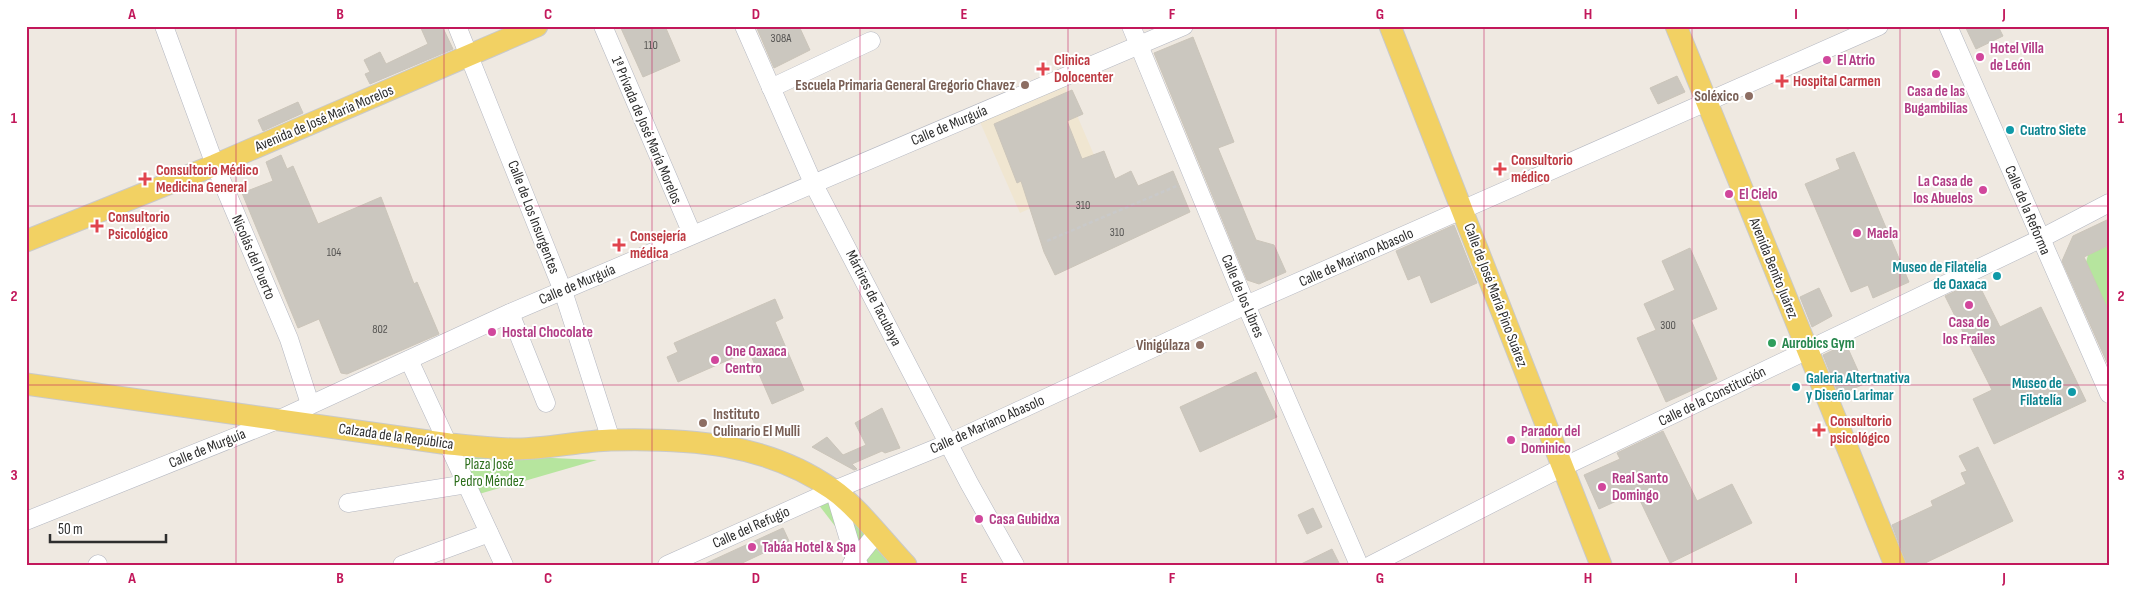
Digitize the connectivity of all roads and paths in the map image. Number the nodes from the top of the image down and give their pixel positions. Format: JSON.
{"nodes":[{"id":1,"x":164,"y":26,"type":"edge"},
{"id":2,"x":457,"y":26,"type":"edge"},
{"id":3,"x":537,"y":26,"type":"edge"},
{"id":4,"x":603,"y":26,"type":"edge"},
{"id":5,"x":744,"y":26,"type":"edge"},
{"id":6,"x":1131,"y":26,"type":"edge"},
{"id":7,"x":1184,"y":26,"type":"edge"},
{"id":8,"x":1390,"y":26,"type":"edge"},
{"id":9,"x":1676,"y":26,"type":"edge"},
{"id":10,"x":1879,"y":26,"type":"edge"},
{"id":11,"x":1948,"y":26,"type":"edge"},
{"id":12,"x":871,"y":41,"type":"dead end"},
{"id":13,"x":1139,"y":45,"type":"junction"},
{"id":14,"x":470,"y":54,"type":"junction"},
{"id":15,"x":772,"y":88,"type":"junction"},
{"id":16,"x":1708,"y":103,"type":"junction"},
{"id":17,"x":215,"y":165,"type":"junction"},
{"id":18,"x":1194,"y":179,"type":"junction"},
{"id":19,"x":813,"y":183,"type":"junction"},
{"id":20,"x":2109,"y":203,"type":"edge"},
{"id":21,"x":1463,"y":210,"type":"junction"},
{"id":22,"x":692,"y":234,"type":"junction"},
{"id":23,"x":2040,"y":239,"type":"junction"},
{"id":24,"x":26,"y":241,"type":"edge"},
{"id":25,"x":1047,"y":241,"type":"dead end"},
{"id":26,"x":563,"y":291,"type":"junction"},
{"id":27,"x":1246,"y":305,"type":"junction"},
{"id":28,"x":510,"y":313,"type":"junction"},
{"id":29,"x":1806,"y":351,"type":"junction"},
{"id":30,"x":409,"y":360,"type":"junction"},
{"id":31,"x":26,"y":384,"type":"edge"},
{"id":32,"x":2109,"y":394,"type":"edge"},
{"id":33,"x":546,"y":403,"type":"dead end"},
{"id":34,"x":310,"y":404,"type":"junction"},
{"id":35,"x":280,"y":419,"type":"junction"},
{"id":36,"x":611,"y":440,"type":"junction"},
{"id":37,"x":949,"y":443,"type":"junction"},
{"id":38,"x":449,"y":444,"type":"junction"},
{"id":39,"x":1563,"y":467,"type":"junction"},
{"id":40,"x":468,"y":484,"type":"junction"},
{"id":41,"x":834,"y":490,"type":"junction"},
{"id":42,"x":348,"y":502,"type":"dead end"},
{"id":43,"x":26,"y":521,"type":"edge"},
{"id":44,"x":489,"y":533,"type":"junction"},
{"id":45,"x":876,"y":534,"type":"junction"},
{"id":46,"x":855,"y":563,"type":"edge"},
{"id":47,"x":402,"y":565,"type":"edge"},
{"id":48,"x":504,"y":565,"type":"edge"},
{"id":49,"x":667,"y":565,"type":"edge"},
{"id":50,"x":906,"y":565,"type":"edge"},
{"id":51,"x":1014,"y":565,"type":"edge"},
{"id":52,"x":1360,"y":565,"type":"edge"},
{"id":53,"x":1371,"y":565,"type":"edge"},
{"id":54,"x":1601,"y":565,"type":"edge"},
{"id":55,"x":1895,"y":565,"type":"edge"}],
"edges":[{"from":1,"to":17,"type":"street","name":"Nicolás del Puerto"},
{"from":2,"to":14,"type":"street","name":"Calle de Los Insurgentes"},
{"from":3,"to":14,"type":"main road","name":"Avenida de José María Morelos"},
{"from":4,"to":22,"type":"street","name":"1ª Prívada de José María Morelos"},
{"from":5,"to":15,"type":"street","name":"Mártires de Tacubaya"},
{"from":6,"to":13,"type":"street","name":"Calle de los Libres"},
{"from":7,"to":13,"type":"street","name":"Calle de Murguía"},
{"from":8,"to":21,"type":"main road","name":"Calle de José María Pino Suárez"},
{"from":9,"to":16,"type":"main road","name":"Avenida Benito Juárez"},
{"from":10,"to":16,"type":"street","name":"Calle de Mariano Abasolo"},
{"from":11,"to":23,"type":"street","name":"Calle de la Reforma"},
{"from":12,"to":15,"type":"street"},
{"from":13,"to":18,"type":"street","name":"Calle de los Libres"},
{"from":13,"to":19,"type":"street","name":"Calle de Murguía"},
{"from":14,"to":17,"type":"main road","name":"Avenida de José María Morelos"},
{"from":14,"to":26,"type":"street","name":"Calle de Los Insurgentes"},
{"from":15,"to":19,"type":"street","name":"Mártires de Tacubaya"},
{"from":16,"to":21,"type":"street","name":"Calle de Mariano Abasolo"},
{"from":16,"to":29,"type":"main road","name":"Avenida Benito Juárez"},
{"from":17,"to":24,"type":"main road","name":"Avenida de José María Morelos"},
{"from":17,"to":34,"type":"street","name":"Nicolás del Puerto"},
{"from":18,"to":25,"type":"path"},
{"from":18,"to":27,"type":"street","name":"Calle de los Libres"},
{"from":19,"to":22,"type":"street","name":"Calle de Murguía"},
{"from":19,"to":37,"type":"street","name":"Mártires de Tacubaya"},
{"from":20,"to":23,"type":"street","name":"Calle de la Constitución"},
{"from":21,"to":27,"type":"street","name":"Calle de Mariano Abasolo"},
{"from":21,"to":39,"type":"main road","name":"Calle de José María Pino Suárez"},
{"from":22,"to":26,"type":"street","name":"Calle de Murguía"},
{"from":23,"to":29,"type":"street","name":"Calle de la Constitución"},
{"from":23,"to":32,"type":"street","name":"Calle de la Reforma"},
{"from":26,"to":28,"type":"street","name":"Calle de Murguía"},
{"from":26,"to":36,"type":"street","name":"Calle de Los Insurgentes"},
{"from":27,"to":37,"type":"street","name":"Calle de Mariano Abasolo"},
{"from":27,"to":52,"type":"street","name":"Calle de los Libres"},
{"from":28,"to":30,"type":"street","name":"Calle de Murguía"},
{"from":28,"to":33,"type":"street"},
{"from":29,"to":39,"type":"street","name":"Calle de la Constitución"},
{"from":29,"to":55,"type":"main road","name":"Avenida Benito Juárez"},
{"from":30,"to":34,"type":"street","name":"Calle de Murguía"},
{"from":30,"to":38,"type":"street"},
{"from":31,"to":35,"type":"main road","name":"Calzada de la República"},
{"from":34,"to":35,"type":"street","name":"Calle de Murguía"},
{"from":35,"to":38,"type":"main road","name":"Calzada de la República"},
{"from":35,"to":43,"type":"street","name":"Calle de Murguía"},
{"from":36,"to":38,"type":"main road","name":"Calzada de la República"},
{"from":36,"to":41,"type":"main road","name":"Calzada de la República"},
{"from":37,"to":41,"type":"street","name":"Calle de Mariano Abasolo"},
{"from":37,"to":51,"type":"street","name":"Mártires de Tacubaya"},
{"from":38,"to":40,"type":"street"},
{"from":39,"to":53,"type":"street","name":"Calle de la Constitución"},
{"from":39,"to":54,"type":"main road","name":"Calle de José María Pino Suárez"},
{"from":40,"to":42,"type":"street"},
{"from":40,"to":44,"type":"street"},
{"from":41,"to":45,"type":"main road","name":"Calzada de la República"},
{"from":41,"to":46,"type":"street"},
{"from":41,"to":49,"type":"street","name":"Calle del Refugio"},
{"from":44,"to":47,"type":"street"},
{"from":44,"to":48,"type":"street"},
{"from":45,"to":46,"type":"street"},
{"from":45,"to":50,"type":"main road","name":"Calzada de la República"}]}
